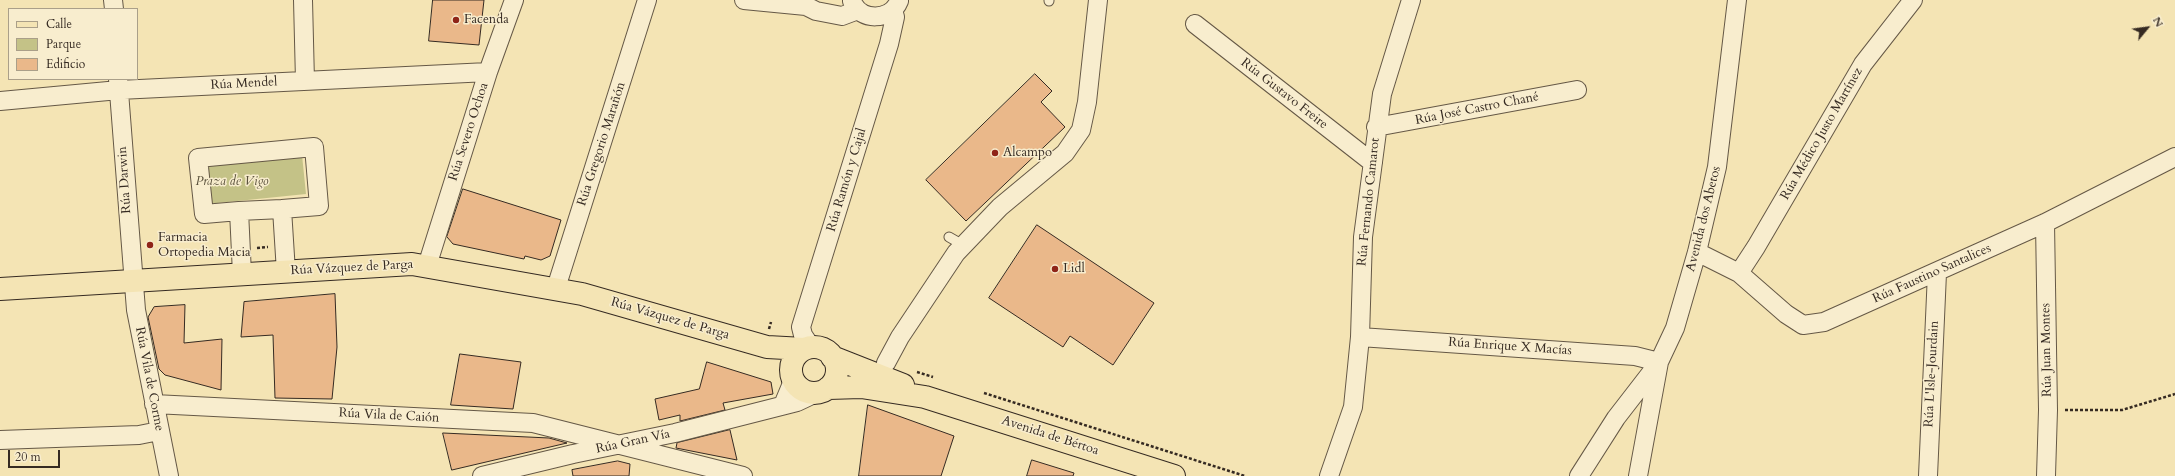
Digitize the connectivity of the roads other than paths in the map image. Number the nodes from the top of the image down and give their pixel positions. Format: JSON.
{"nodes":[{"id":1,"x":303,"y":0,"type":"edge"},
{"id":2,"x":514,"y":0,"type":"edge"},
{"id":3,"x":647,"y":0,"type":"edge"},
{"id":4,"x":744,"y":0,"type":"edge"},
{"id":5,"x":823,"y":0,"type":"edge"},
{"id":6,"x":1098,"y":0,"type":"edge"},
{"id":7,"x":1411,"y":0,"type":"edge"},
{"id":8,"x":1737,"y":0,"type":"edge"},
{"id":9,"x":1913,"y":0,"type":"edge"},
{"id":10,"x":855,"y":5,"type":"edge"},
{"id":11,"x":896,"y":5,"type":"edge"},
{"id":12,"x":806,"y":6,"type":"junction"},
{"id":13,"x":1195,"y":24,"type":"dead end"},
{"id":14,"x":488,"y":72,"type":"junction"},
{"id":15,"x":305,"y":81,"type":"junction"},
{"id":16,"x":118,"y":85,"type":"edge"},
{"id":17,"x":1577,"y":90,"type":"dead end"},
{"id":18,"x":0,"y":101,"type":"edge"},
{"id":19,"x":1376,"y":128,"type":"junction"},
{"id":20,"x":2175,"y":157,"type":"edge"},
{"id":21,"x":1372,"y":163,"type":"junction"},
{"id":22,"x":282,"y":209,"type":"junction"},
{"id":23,"x":239,"y":211,"type":"junction"},
{"id":24,"x":2045,"y":223,"type":"junction"},
{"id":25,"x":1697,"y":252,"type":"junction"},
{"id":26,"x":427,"y":266,"type":"junction"},
{"id":27,"x":286,"y":272,"type":"junction"},
{"id":28,"x":1739,"y":273,"type":"junction"},
{"id":29,"x":1937,"y":273,"type":"junction"},
{"id":30,"x":242,"y":274,"type":"junction"},
{"id":31,"x":133,"y":280,"type":"junction"},
{"id":32,"x":556,"y":288,"type":"junction"},
{"id":33,"x":0,"y":290,"type":"edge"},
{"id":34,"x":1360,"y":337,"type":"junction"},
{"id":35,"x":767,"y":347,"type":"junction"},
{"id":36,"x":808,"y":348,"type":"junction"},
{"id":37,"x":832,"y":357,"type":"junction"},
{"id":38,"x":1660,"y":362,"type":"junction"},
{"id":39,"x":886,"y":363,"type":"junction"},
{"id":40,"x":857,"y":366,"type":"junction"},
{"id":41,"x":792,"y":377,"type":"junction"},
{"id":42,"x":905,"y":386,"type":"junction"},
{"id":43,"x":822,"y":391,"type":"junction"},
{"id":44,"x":925,"y":397,"type":"junction"},
{"id":45,"x":154,"y":404,"type":"junction"},
{"id":46,"x":783,"y":405,"type":"junction"},
{"id":47,"x":1616,"y":418,"type":"junction"},
{"id":48,"x":160,"y":431,"type":"junction"},
{"id":49,"x":1646,"y":432,"type":"junction"},
{"id":50,"x":0,"y":440,"type":"edge"},
{"id":51,"x":621,"y":444,"type":"junction"},
{"id":52,"x":169,"y":476,"type":"edge"},
{"id":53,"x":482,"y":476,"type":"edge"},
{"id":54,"x":743,"y":476,"type":"edge"},
{"id":55,"x":1174,"y":476,"type":"edge"},
{"id":56,"x":1329,"y":476,"type":"edge"},
{"id":57,"x":1579,"y":476,"type":"edge"},
{"id":58,"x":1638,"y":476,"type":"edge"},
{"id":59,"x":1928,"y":476,"type":"edge"},
{"id":60,"x":2046,"y":476,"type":"edge"}],
"edges":[{"from":1,"to":15,"type":"street"},
{"from":2,"to":14,"type":"street","name":"Rúa Severo Ochoa"},
{"from":3,"to":32,"type":"street","name":"Rúa Gregorio Marañón"},
{"from":4,"to":12,"type":"street"},
{"from":5,"to":12,"type":"street"},
{"from":6,"to":39,"type":"street"},
{"from":7,"to":19,"type":"street","name":"Rúa Fernando Camarot"},
{"from":8,"to":25,"type":"street","name":"Avenida dos Abetos"},
{"from":9,"to":28,"type":"street","name":"Rúa Médico Justo Martínez"},
{"from":10,"to":11,"type":"street"},
{"from":10,"to":12,"type":"street"},
{"from":11,"to":36,"type":"street","name":"Rúa Ramón y Cajal"},
{"from":13,"to":21,"type":"street","name":"Rúa Gustavo Freire"},
{"from":14,"to":15,"type":"street","name":"Rúa Mendel"},
{"from":14,"to":26,"type":"street","name":"Rúa Severo Ochoa"},
{"from":15,"to":16,"type":"street","name":"Rúa Mendel"},
{"from":16,"to":18,"type":"street","name":"Rúa Mendel"},
{"from":16,"to":31,"type":"street","name":"Rúa Darwin"},
{"from":17,"to":19,"type":"street","name":"Rúa José Castro Chané"},
{"from":19,"to":21,"type":"street","name":"Rúa Fernando Camarot"},
{"from":20,"to":24,"type":"street","name":"Rúa Faustino Santalices"},
{"from":21,"to":34,"type":"street","name":"Rúa Fernando Camarot"},
{"from":22,"to":23,"type":"street"},
{"from":22,"to":23,"type":"street"},
{"from":22,"to":27,"type":"street"},
{"from":23,"to":30,"type":"street"},
{"from":24,"to":29,"type":"street","name":"Rúa Faustino Santalices"},
{"from":24,"to":60,"type":"street","name":"Rúa Juan Montes"},
{"from":25,"to":28,"type":"street","name":"Rúa Faustino Santalices"},
{"from":25,"to":38,"type":"street","name":"Avenida dos Abetos"},
{"from":26,"to":27,"type":"main road","name":"Rúa Vázquez de Parga"},
{"from":26,"to":32,"type":"main road","name":"Rúa Vázquez de Parga"},
{"from":27,"to":30,"type":"main road","name":"Rúa Vázquez de Parga"},
{"from":28,"to":29,"type":"street","name":"Rúa Faustino Santalices"},
{"from":29,"to":59,"type":"street","name":"Rúa L'Isle-Jourdain"},
{"from":30,"to":31,"type":"main road","name":"Rúa Vázquez de Parga"},
{"from":31,"to":33,"type":"main road","name":"Rúa Vázquez de Parga"},
{"from":31,"to":45,"type":"street","name":"Rúa Vila de Corme"},
{"from":32,"to":35,"type":"main road","name":"Rúa Vázquez de Parga"},
{"from":34,"to":38,"type":"street","name":"Rúa Enrique X Macías"},
{"from":34,"to":56,"type":"street","name":"Rúa Fernando Camarot"},
{"from":35,"to":36,"type":"main road","name":"Rúa Vázquez de Parga"},
{"from":35,"to":41,"type":"main road"},
{"from":36,"to":37,"type":"main road"},
{"from":36,"to":41,"type":"main road"},
{"from":37,"to":40,"type":"main road","name":"Avenida de Bértoa"},
{"from":37,"to":43,"type":"main road"},
{"from":38,"to":47,"type":"street"},
{"from":38,"to":49,"type":"street","name":"Avenida dos Abetos"},
{"from":39,"to":40,"type":"street"},
{"from":39,"to":42,"type":"street"},
{"from":40,"to":42,"type":"main road","name":"Avenida de Bértoa"},
{"from":41,"to":43,"type":"main road"},
{"from":41,"to":46,"type":"street"},
{"from":42,"to":44,"type":"main road","name":"Avenida de Bértoa"},
{"from":43,"to":44,"type":"main road","name":"Avenida de Bértoa"},
{"from":43,"to":46,"type":"street","name":"Rúa Gran Vía"},
{"from":44,"to":55,"type":"main road","name":"Avenida de Bértoa"},
{"from":45,"to":48,"type":"street","name":"Rúa Vila de Corme"},
{"from":45,"to":51,"type":"street","name":"Rúa Vila de Caión"},
{"from":46,"to":51,"type":"street","name":"Rúa Gran Vía"},
{"from":47,"to":49,"type":"street"},
{"from":47,"to":57,"type":"street"},
{"from":48,"to":50,"type":"street"},
{"from":48,"to":52,"type":"street","name":"Rúa Vila de Corme"},
{"from":49,"to":58,"type":"street","name":"Avenida dos Abetos"},
{"from":51,"to":53,"type":"street","name":"Rúa Gran Vía"},
{"from":51,"to":54,"type":"street","name":"Rúa Vila de Caión"}]}
